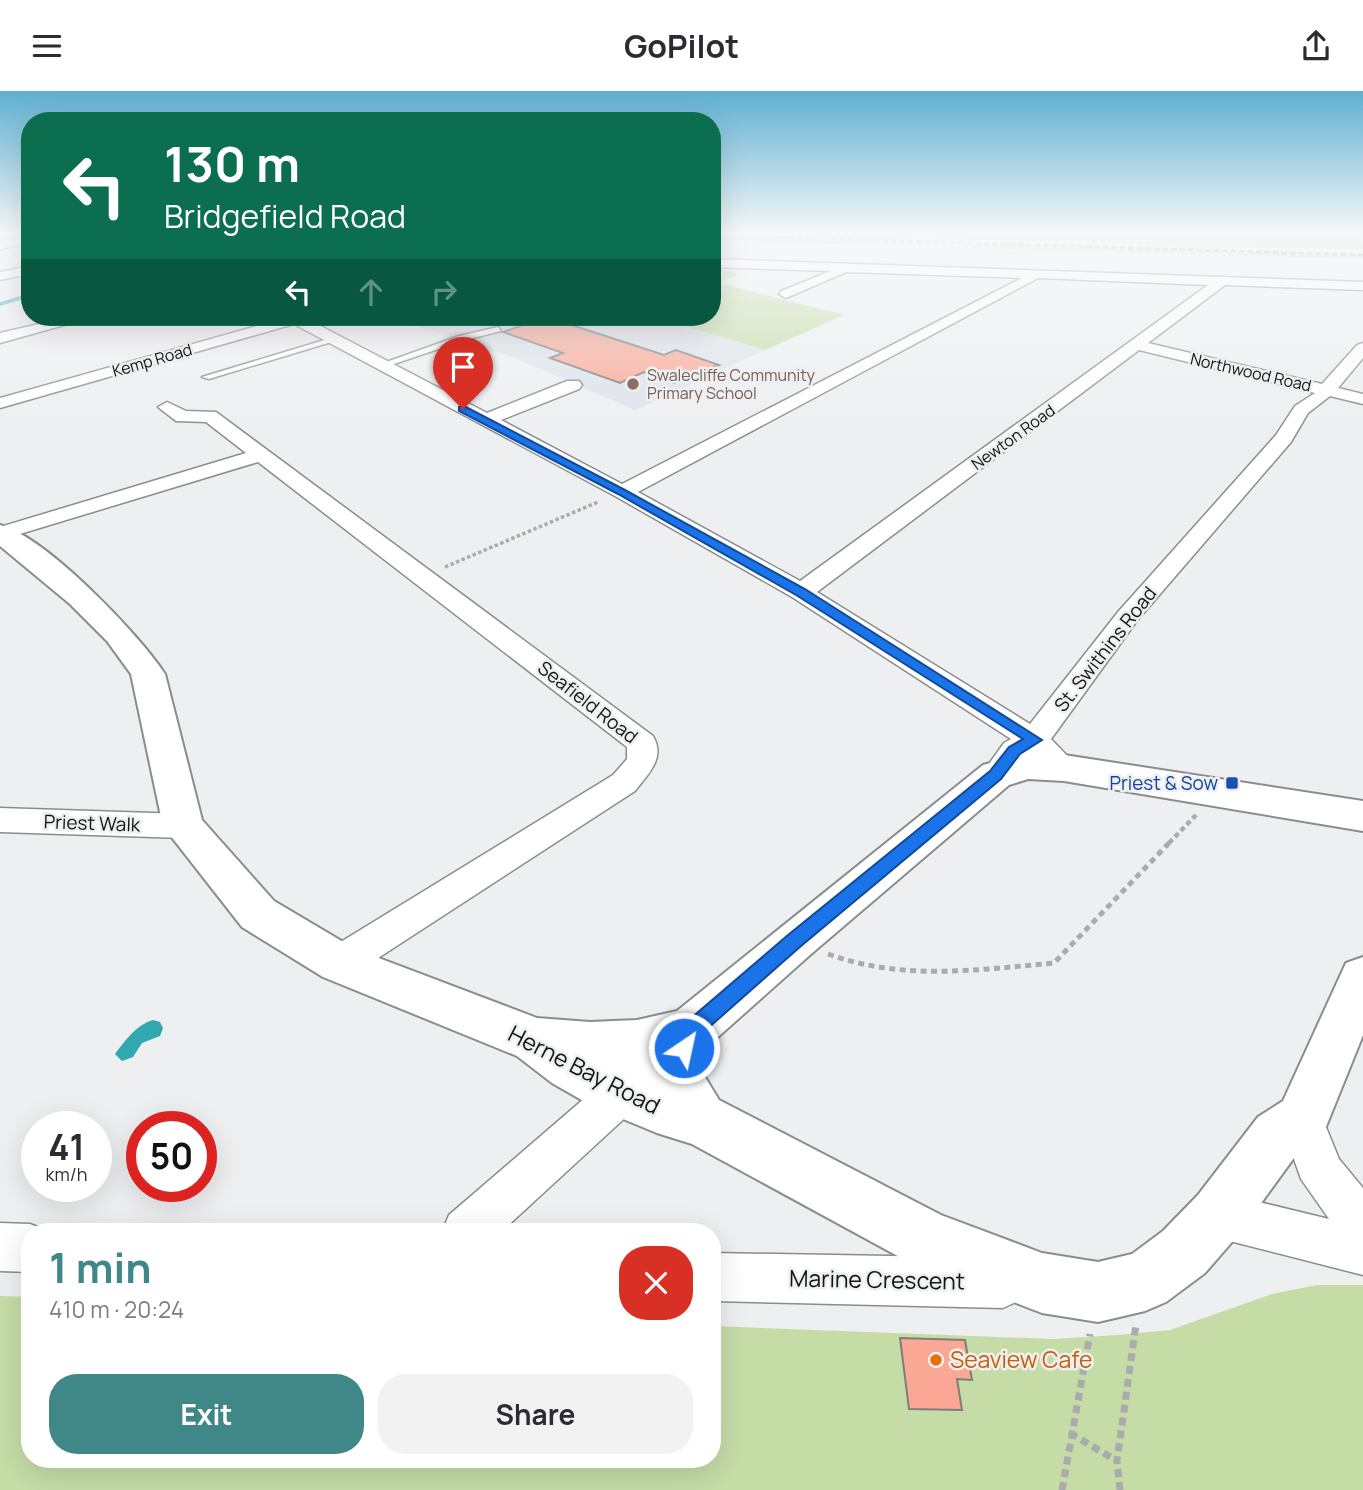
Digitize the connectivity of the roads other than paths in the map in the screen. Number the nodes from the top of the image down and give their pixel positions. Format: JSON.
{"nodes":[{"id":1,"x":991,"y":299,"type":"edge"},
{"id":2,"x":1198,"y":299,"type":"edge"},
{"id":3,"x":40,"y":326,"type":"edge"},
{"id":4,"x":271,"y":326,"type":"edge"},
{"id":5,"x":312,"y":326,"type":"edge"},
{"id":6,"x":498,"y":329,"type":"dead end"},
{"id":7,"x":0,"y":338,"type":"edge"},
{"id":8,"x":334,"y":340,"type":"junction"},
{"id":9,"x":1139,"y":345,"type":"junction"},
{"id":10,"x":1363,"y":348,"type":"edge"},
{"id":11,"x":382,"y":365,"type":"junction"},
{"id":12,"x":206,"y":377,"type":"dead end"},
{"id":13,"x":573,"y":384,"type":"dead end"},
{"id":14,"x":1326,"y":390,"type":"junction"},
{"id":15,"x":1363,"y":399,"type":"edge"},
{"id":16,"x":0,"y":403,"type":"edge"},
{"id":17,"x":167,"y":407,"type":"dead end"},
{"id":18,"x":483,"y":421,"type":"junction"},
{"id":19,"x":263,"y":454,"type":"junction"},
{"id":20,"x":622,"y":492,"type":"junction"},
{"id":21,"x":1,"y":533,"type":"edge"},
{"id":22,"x":800,"y":592,"type":"junction"},
{"id":23,"x":1034,"y":740,"type":"junction"},
{"id":24,"x":1064,"y":768,"type":"junction"},
{"id":25,"x":996,"y":775,"type":"junction"},
{"id":26,"x":1352,"y":817,"type":"edge"},
{"id":27,"x":0,"y":820,"type":"edge"},
{"id":28,"x":183,"y":826,"type":"junction"},
{"id":29,"x":339,"y":963,"type":"junction"},
{"id":30,"x":1363,"y":978,"type":"edge"},
{"id":31,"x":690,"y":1031,"type":"junction"},
{"id":32,"x":534,"y":1040,"type":"junction"},
{"id":33,"x":624,"y":1092,"type":"junction"},
{"id":34,"x":700,"y":1119,"type":"junction"},
{"id":35,"x":1302,"y":1120,"type":"junction"},
{"id":36,"x":1218,"y":1215,"type":"junction"},
{"id":37,"x":1363,"y":1218,"type":"edge"},
{"id":38,"x":476,"y":1223,"type":"edge"},
{"id":39,"x":0,"y":1247,"type":"edge"},
{"id":40,"x":21,"y":1248,"type":"edge"},
{"id":41,"x":1363,"y":1251,"type":"edge"},
{"id":42,"x":721,"y":1277,"type":"edge"},
{"id":43,"x":1042,"y":1283,"type":"junction"}],
"edges":[{"from":1,"to":20,"type":"street"},
{"from":2,"to":9,"type":"street","name":"Newton Road"},
{"from":3,"to":7,"type":"street"},
{"from":4,"to":16,"type":"street","name":"Kemp Road"},
{"from":5,"to":8,"type":"street"},
{"from":6,"to":11,"type":"lane"},
{"from":8,"to":11,"type":"street"},
{"from":8,"to":12,"type":"lane"},
{"from":9,"to":14,"type":"street","name":"Northwood Road"},
{"from":9,"to":22,"type":"street","name":"Newton Road"},
{"from":10,"to":14,"type":"street","name":"St. Swithins Road"},
{"from":11,"to":18,"type":"street"},
{"from":13,"to":18,"type":"street"},
{"from":14,"to":15,"type":"street","name":"Northwood Road"},
{"from":14,"to":23,"type":"street","name":"St. Swithins Road"},
{"from":17,"to":19,"type":"street","name":"Seafield Road"},
{"from":18,"to":20,"type":"street"},
{"from":19,"to":21,"type":"street"},
{"from":19,"to":29,"type":"street","name":"Seafield Road"},
{"from":20,"to":22,"type":"street"},
{"from":21,"to":28,"type":"main road","name":"Herne Bay Road"},
{"from":22,"to":23,"type":"street"},
{"from":23,"to":24,"type":"street"},
{"from":23,"to":25,"type":"street","name":"St. Swithins Road"},
{"from":24,"to":25,"type":"main road"},
{"from":24,"to":26,"type":"main road"},
{"from":25,"to":31,"type":"main road","name":"St. Swithins Road"},
{"from":27,"to":28,"type":"street","name":"Priest Walk"},
{"from":28,"to":29,"type":"main road","name":"Herne Bay Road"},
{"from":29,"to":32,"type":"main road","name":"Herne Bay Road"},
{"from":30,"to":35,"type":"main road"},
{"from":31,"to":32,"type":"main road"},
{"from":31,"to":33,"type":"street"},
{"from":31,"to":34,"type":"main road"},
{"from":32,"to":33,"type":"main road","name":"Herne Bay Road"},
{"from":33,"to":34,"type":"main road","name":"Herne Bay Road"},
{"from":33,"to":38,"type":"street"},
{"from":34,"to":43,"type":"main road","name":"Herne Bay Road"},
{"from":35,"to":36,"type":"main road"},
{"from":35,"to":37,"type":"street"},
{"from":36,"to":41,"type":"street"},
{"from":36,"to":43,"type":"main road","name":"Herne Bay Road"},
{"from":39,"to":40,"type":"street"},
{"from":42,"to":43,"type":"street","name":"Marine Crescent"}]}
